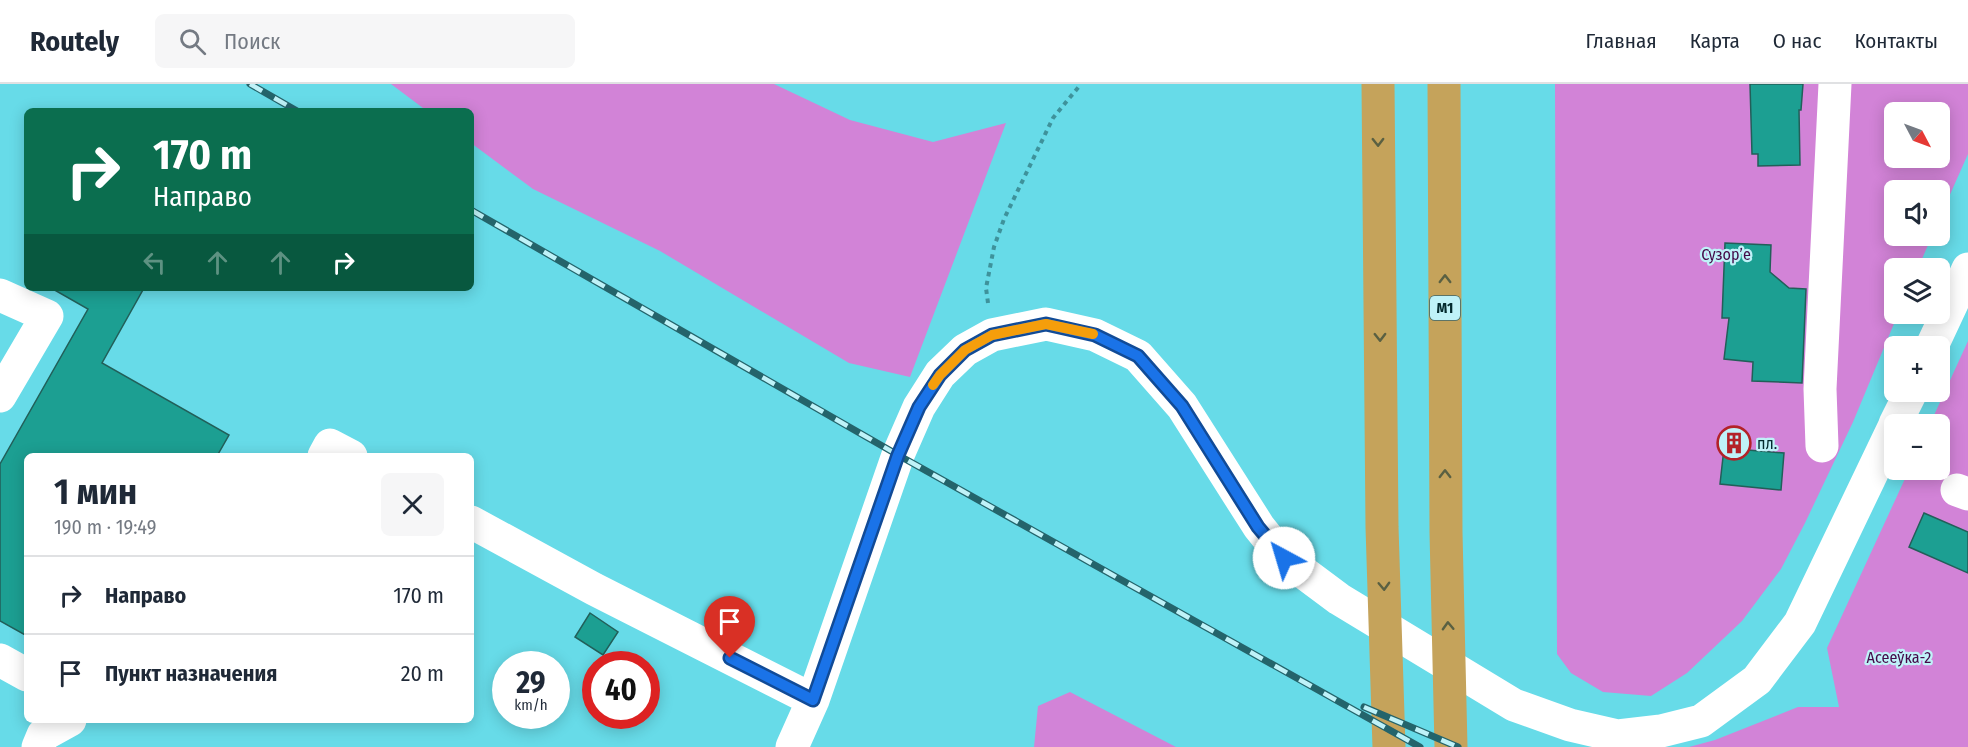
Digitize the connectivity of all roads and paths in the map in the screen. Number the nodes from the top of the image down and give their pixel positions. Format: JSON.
{"nodes":[{"id":1,"x":1081,"y":84,"type":"edge"},
{"id":2,"x":1378,"y":84,"type":"edge"},
{"id":3,"x":1444,"y":84,"type":"edge"},
{"id":4,"x":1835,"y":84,"type":"edge"},
{"id":5,"x":1968,"y":269,"type":"edge"},
{"id":6,"x":0,"y":295,"type":"edge"},
{"id":7,"x":992,"y":335,"type":"junction"},
{"id":8,"x":1937,"y":336,"type":"edge"},
{"id":9,"x":0,"y":396,"type":"edge"},
{"id":10,"x":1822,"y":446,"type":"dead end"},
{"id":11,"x":1884,"y":449,"type":"edge"},
{"id":12,"x":326,"y":453,"type":"edge"},
{"id":13,"x":345,"y":453,"type":"edge"},
{"id":14,"x":474,"y":524,"type":"edge"},
{"id":15,"x":0,"y":660,"type":"edge"},
{"id":16,"x":24,"y":673,"type":"edge"},
{"id":17,"x":813,"y":700,"type":"junction"},
{"id":18,"x":792,"y":747,"type":"edge"},
{"id":19,"x":1389,"y":747,"type":"edge"},
{"id":20,"x":1451,"y":747,"type":"edge"}],
"edges":[{"from":1,"to":7,"type":"path"},
{"from":2,"to":19,"type":"highway","one_way":true},
{"from":20,"to":3,"type":"highway","number":"М1","one_way":true},
{"from":4,"to":10,"type":"street"},
{"from":5,"to":8,"type":"street"},
{"from":6,"to":9,"type":"street"},
{"from":7,"to":11,"type":"street"},
{"from":7,"to":17,"type":"street"},
{"from":12,"to":13,"type":"street"},
{"from":14,"to":17,"type":"street"},
{"from":15,"to":16,"type":"street"},
{"from":17,"to":18,"type":"street"}]}
